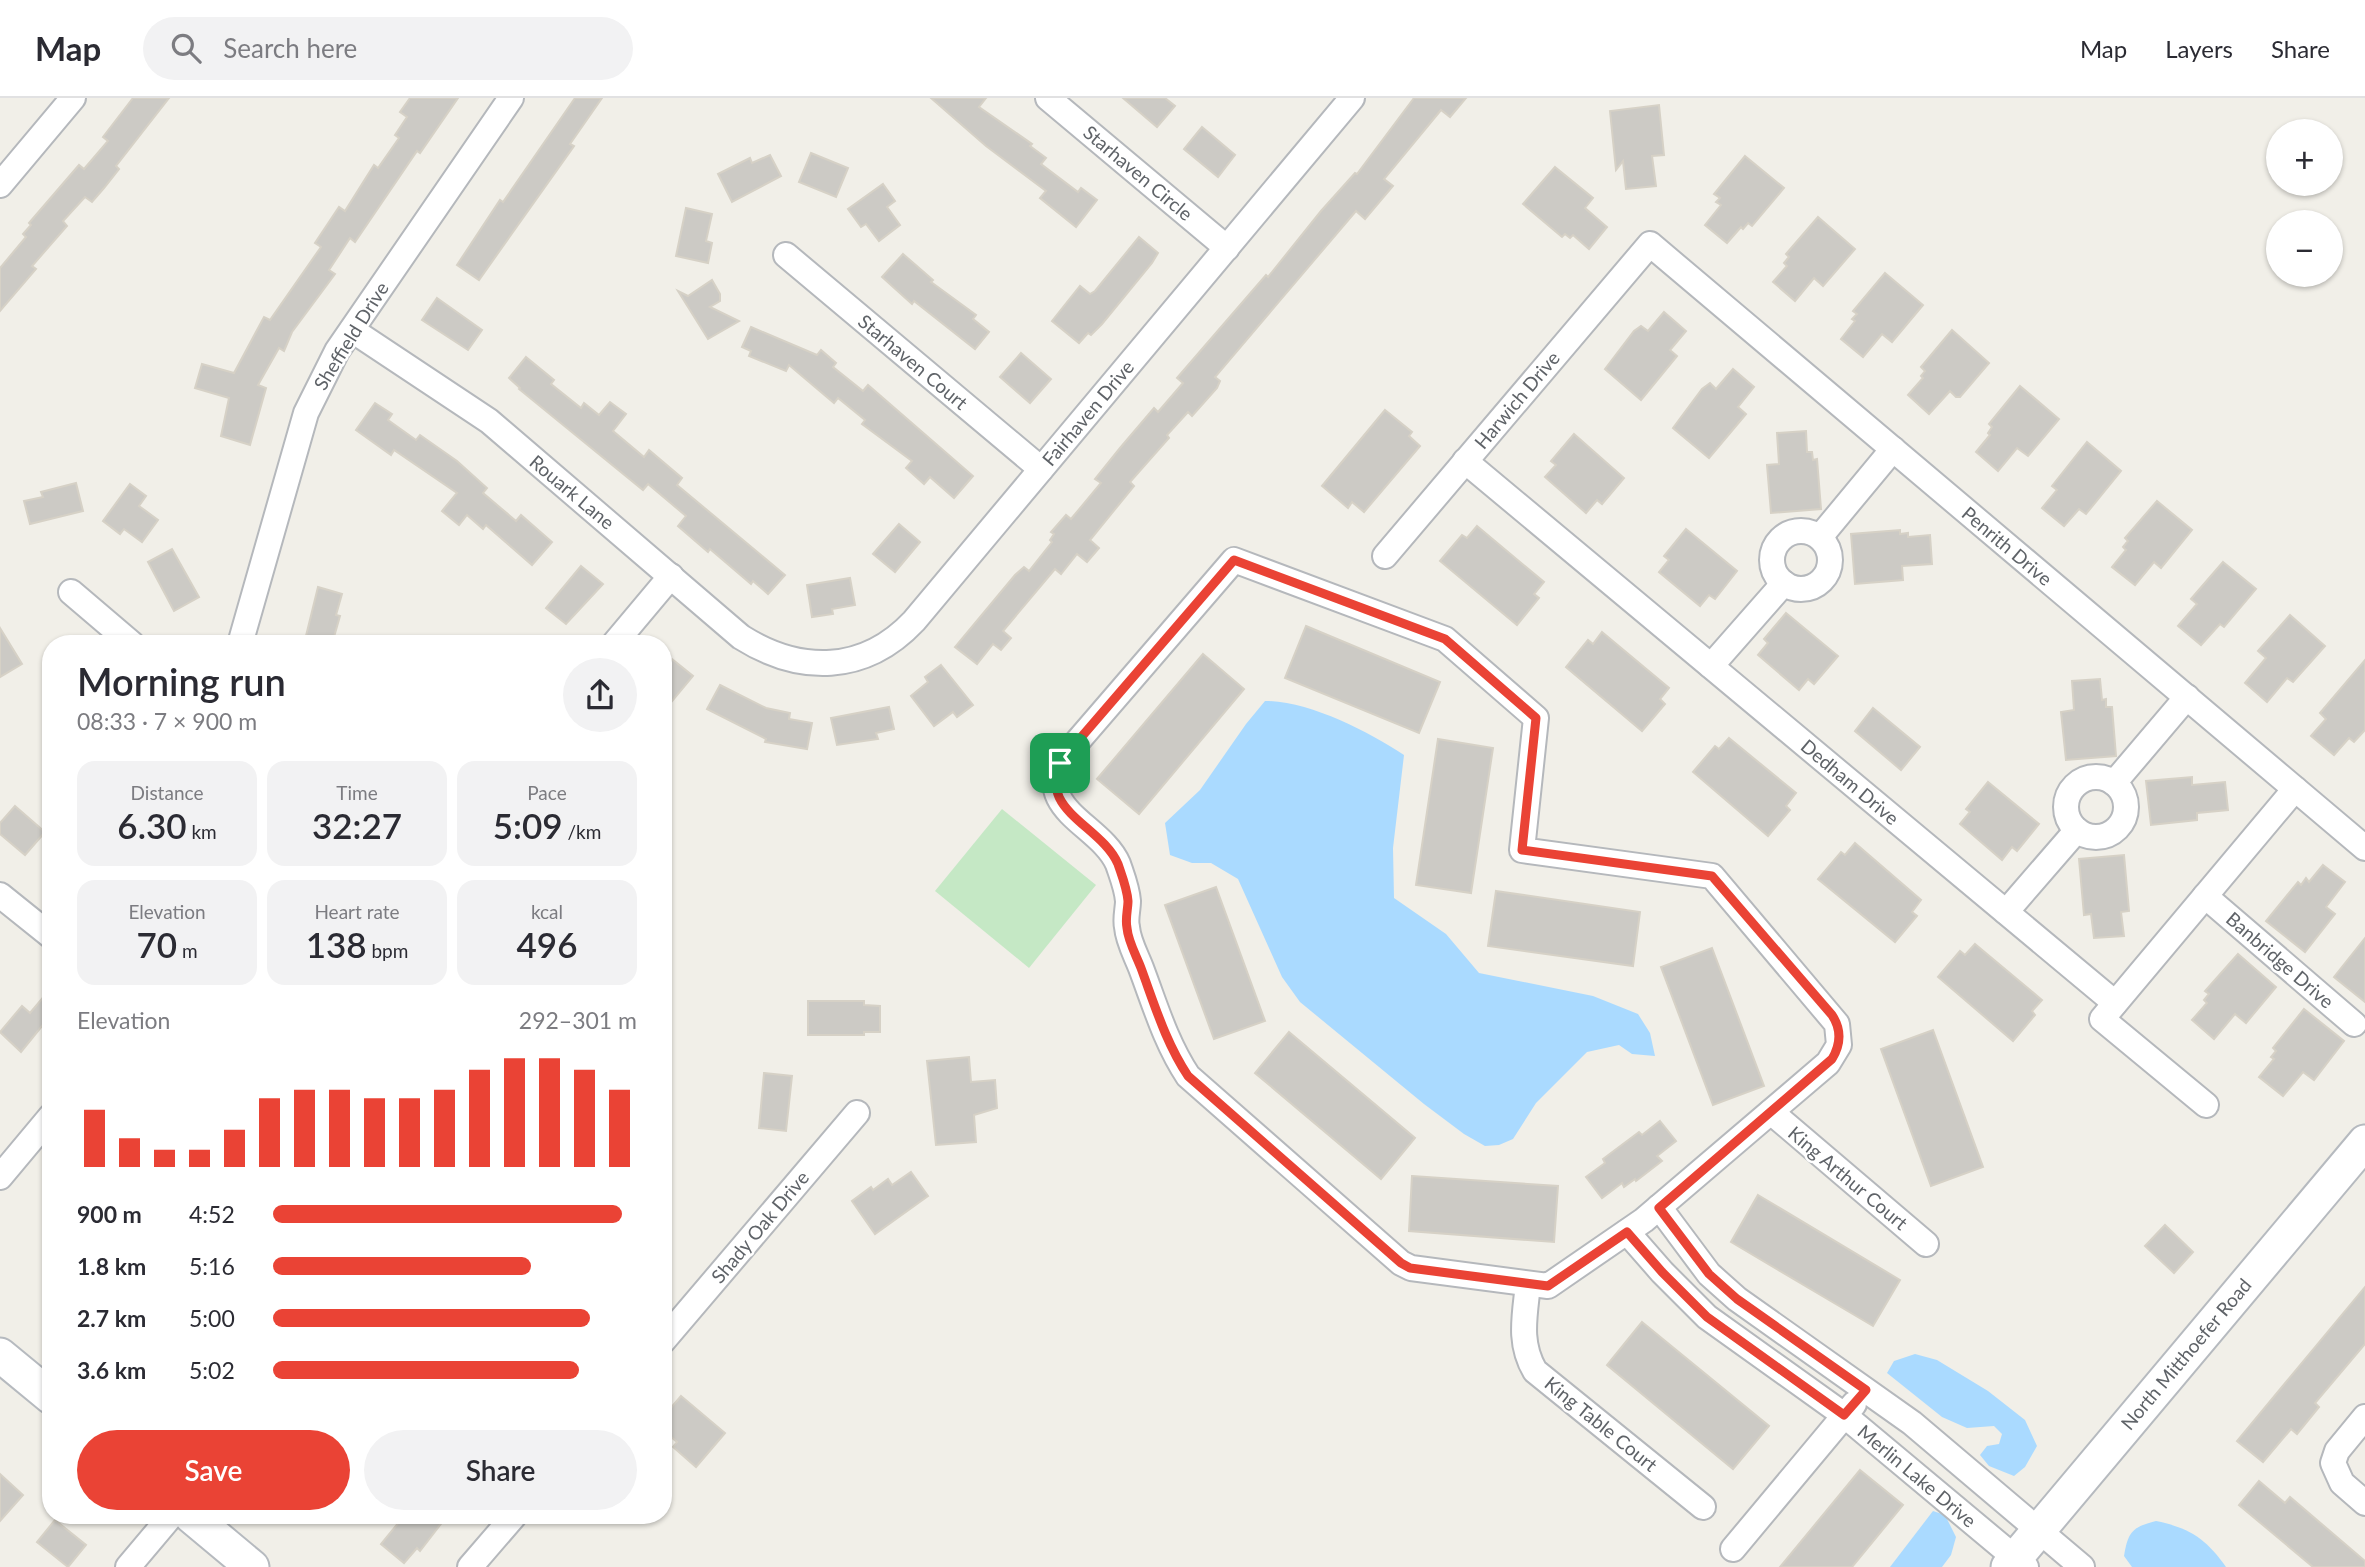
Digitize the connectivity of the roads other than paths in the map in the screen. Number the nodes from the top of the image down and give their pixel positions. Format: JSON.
{"nodes":[{"id":1,"x":73,"y":98,"type":"edge"},
{"id":2,"x":511,"y":98,"type":"edge"},
{"id":3,"x":1048,"y":98,"type":"edge"},
{"id":4,"x":1352,"y":98,"type":"edge"},
{"id":5,"x":0,"y":185,"type":"edge"},
{"id":6,"x":1650,"y":244,"type":"joint"},
{"id":7,"x":1227,"y":248,"type":"junction"},
{"id":8,"x":786,"y":255,"type":"dead end"},
{"id":9,"x":352,"y":330,"type":"junction"},
{"id":10,"x":1893,"y":449,"type":"junction"},
{"id":11,"x":1465,"y":461,"type":"junction"},
{"id":12,"x":1041,"y":470,"type":"junction"},
{"id":13,"x":1820,"y":537,"type":"junction"},
{"id":14,"x":1385,"y":556,"type":"dead end"},
{"id":15,"x":671,"y":576,"type":"junction"},
{"id":16,"x":1784,"y":583,"type":"junction"},
{"id":17,"x":71,"y":592,"type":"dead end"},
{"id":18,"x":121,"y":635,"type":"edge"},
{"id":19,"x":243,"y":635,"type":"edge"},
{"id":20,"x":622,"y":635,"type":"edge"},
{"id":21,"x":787,"y":660,"type":"joint"},
{"id":22,"x":1711,"y":666,"type":"junction"},
{"id":23,"x":2187,"y":698,"type":"junction"},
{"id":24,"x":2114,"y":783,"type":"junction"},
{"id":25,"x":2295,"y":789,"type":"junction"},
{"id":26,"x":2077,"y":830,"type":"junction"},
{"id":27,"x":2365,"y":848,"type":"edge"},
{"id":28,"x":0,"y":895,"type":"edge"},
{"id":29,"x":2205,"y":896,"type":"junction"},
{"id":30,"x":2006,"y":912,"type":"junction"},
{"id":31,"x":42,"y":929,"type":"edge"},
{"id":32,"x":2115,"y":1003,"type":"junction"},
{"id":33,"x":2354,"y":1024,"type":"dead end"},
{"id":34,"x":2206,"y":1105,"type":"dead end"},
{"id":35,"x":858,"y":1112,"type":"dead end"},
{"id":36,"x":1771,"y":1112,"type":"junction"},
{"id":37,"x":42,"y":1127,"type":"edge"},
{"id":38,"x":2365,"y":1142,"type":"edge"},
{"id":39,"x":0,"y":1177,"type":"edge"},
{"id":40,"x":1643,"y":1220,"type":"junction"},
{"id":41,"x":1926,"y":1244,"type":"dead end"},
{"id":42,"x":1528,"y":1284,"type":"junction"},
{"id":43,"x":672,"y":1329,"type":"edge"},
{"id":44,"x":2,"y":1359,"type":"edge"},
{"id":45,"x":42,"y":1390,"type":"edge"},
{"id":46,"x":1866,"y":1390,"type":"junction"},
{"id":47,"x":1844,"y":1415,"type":"junction"},
{"id":48,"x":2365,"y":1417,"type":"edge"},
{"id":49,"x":2365,"y":1503,"type":"edge"},
{"id":50,"x":1703,"y":1507,"type":"dead end"},
{"id":51,"x":165,"y":1524,"type":"edge"},
{"id":52,"x":201,"y":1524,"type":"edge"},
{"id":53,"x":507,"y":1524,"type":"edge"},
{"id":54,"x":2039,"y":1530,"type":"junction"},
{"id":55,"x":1733,"y":1549,"type":"dead end"},
{"id":56,"x":2016,"y":1564,"type":"edge"},
{"id":57,"x":128,"y":1567,"type":"edge"},
{"id":58,"x":252,"y":1567,"type":"edge"},
{"id":59,"x":470,"y":1567,"type":"edge"},
{"id":60,"x":2082,"y":1567,"type":"edge"}],
"edges":[{"from":1,"to":5,"type":"street"},
{"from":2,"to":9,"type":"street","name":"Sheffield Drive"},
{"from":3,"to":7,"type":"street","name":"Starhaven Circle"},
{"from":4,"to":7,"type":"street","name":"Fairhaven Drive"},
{"from":6,"to":10,"type":"street","name":"Penrith Drive"},
{"from":6,"to":11,"type":"street","name":"Harwich Drive"},
{"from":7,"to":12,"type":"street","name":"Fairhaven Drive"},
{"from":8,"to":12,"type":"street","name":"Starhaven Court"},
{"from":9,"to":15,"type":"street","name":"Rouark Lane"},
{"from":9,"to":19,"type":"street","name":"Sheffield Drive"},
{"from":10,"to":13,"type":"street"},
{"from":10,"to":23,"type":"street","name":"Penrith Drive"},
{"from":11,"to":14,"type":"street","name":"Harwich Drive"},
{"from":11,"to":22,"type":"street","name":"Dedham Drive"},
{"from":12,"to":21,"type":"street","name":"Fairhaven Drive"},
{"from":13,"to":16,"type":"street"},
{"from":13,"to":16,"type":"street"},
{"from":15,"to":20,"type":"street"},
{"from":15,"to":21,"type":"street","name":"Rouark Lane"},
{"from":16,"to":22,"type":"street"},
{"from":17,"to":18,"type":"street"},
{"from":22,"to":30,"type":"street","name":"Dedham Drive"},
{"from":23,"to":24,"type":"street"},
{"from":23,"to":25,"type":"street","name":"Penrith Drive"},
{"from":24,"to":26,"type":"street"},
{"from":24,"to":26,"type":"street"},
{"from":25,"to":27,"type":"street","name":"Penrith Drive"},
{"from":25,"to":29,"type":"street"},
{"from":26,"to":30,"type":"street"},
{"from":28,"to":31,"type":"street"},
{"from":29,"to":32,"type":"street"},
{"from":29,"to":33,"type":"street","name":"Banbridge Drive"},
{"from":30,"to":32,"type":"street","name":"Dedham Drive"},
{"from":32,"to":34,"type":"street"},
{"from":35,"to":43,"type":"street","name":"Shady Oak Drive"},
{"from":36,"to":40,"type":"street"},
{"from":36,"to":41,"type":"street","name":"King Arthur Court"},
{"from":36,"to":42,"type":"street"},
{"from":37,"to":39,"type":"street"},
{"from":38,"to":54,"type":"main road","name":"North Mitthoefer Road"},
{"from":40,"to":42,"type":"street"},
{"from":40,"to":46,"type":"street","name":"Merlin Lake Drive"},
{"from":40,"to":47,"type":"street","name":"Merlin Lake Drive"},
{"from":42,"to":50,"type":"street","name":"King Table Court"},
{"from":44,"to":45,"type":"main road"},
{"from":46,"to":47,"type":"street"},
{"from":46,"to":54,"type":"street","name":"Merlin Lake Drive"},
{"from":47,"to":55,"type":"street"},
{"from":47,"to":56,"type":"street","name":"Merlin Lake Drive"},
{"from":48,"to":49,"type":"street"},
{"from":51,"to":57,"type":"street"},
{"from":52,"to":58,"type":"main road"},
{"from":53,"to":59,"type":"street"},
{"from":54,"to":56,"type":"main road","name":"North Mitthoefer Road"},
{"from":54,"to":60,"type":"street","name":"Merlin Lake Drive"}]}
